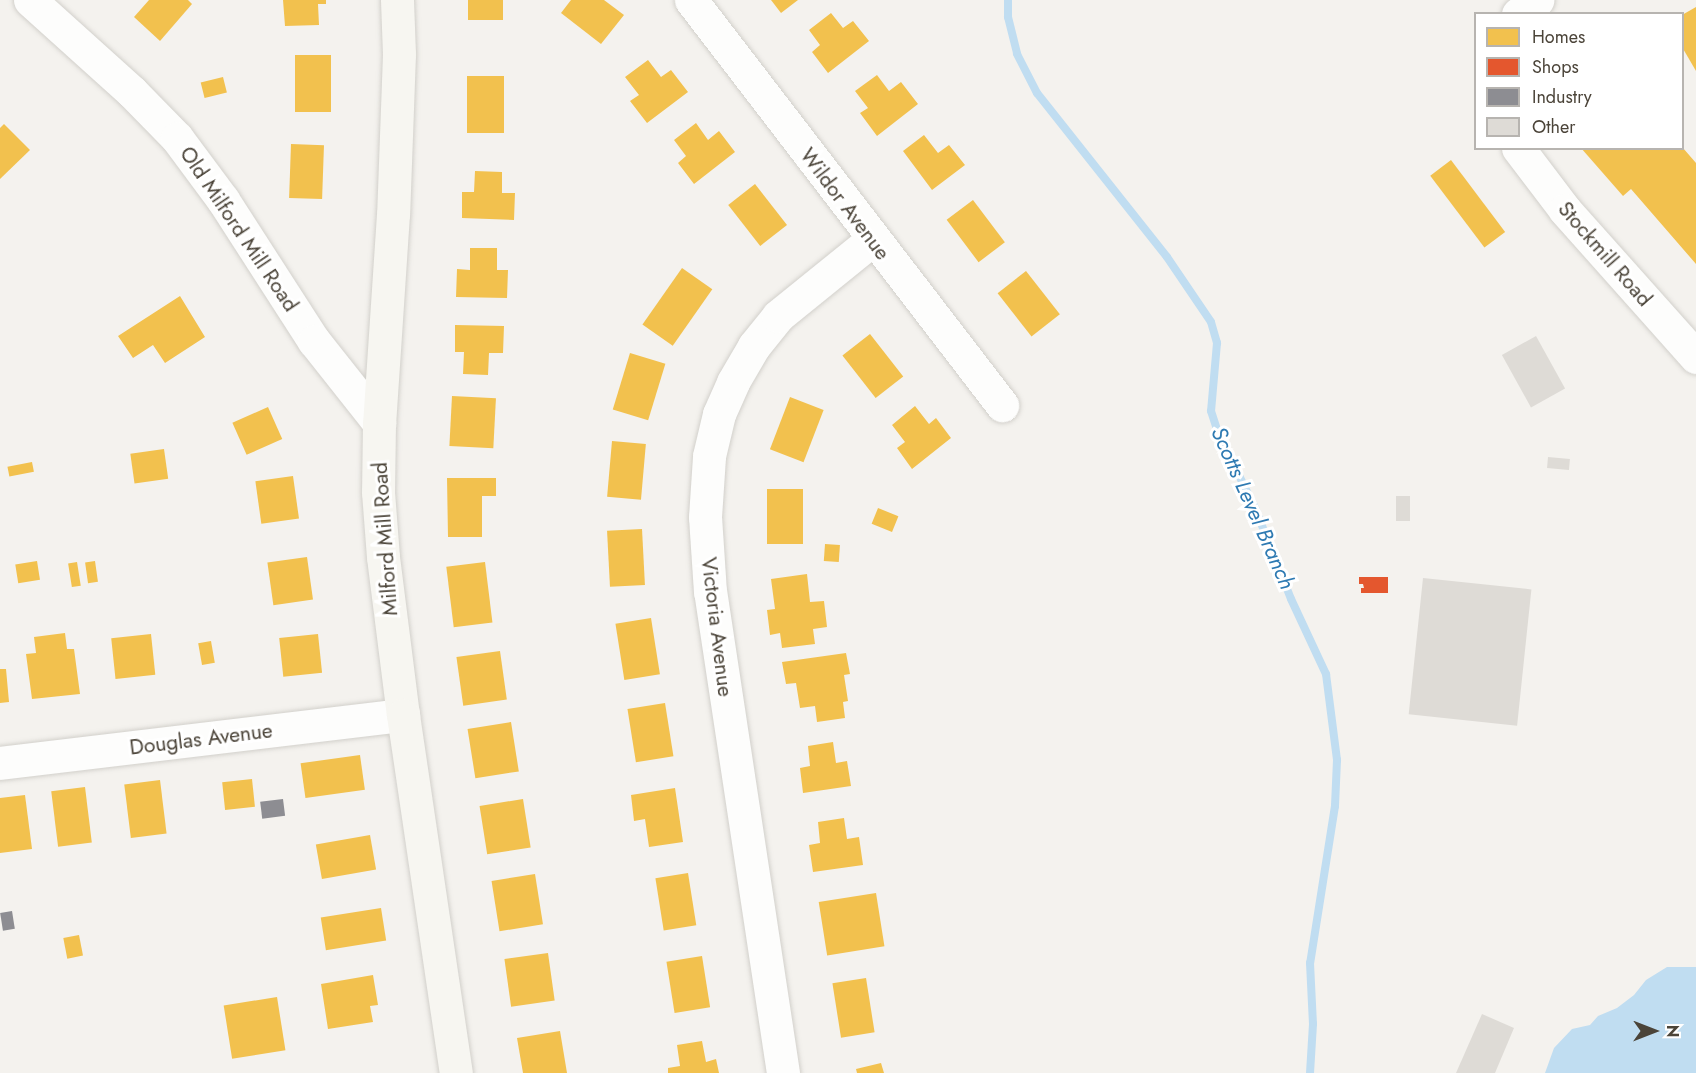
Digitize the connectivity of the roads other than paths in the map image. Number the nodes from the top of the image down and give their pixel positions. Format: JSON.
{"nodes":[{"id":1,"x":30,"y":0,"type":"edge"},
{"id":2,"x":397,"y":0,"type":"edge"},
{"id":3,"x":691,"y":0,"type":"edge"},
{"id":4,"x":1537,"y":0,"type":"edge"},
{"id":5,"x":1521,"y":12,"type":"edge"},
{"id":6,"x":1520,"y":150,"type":"edge"},
{"id":7,"x":872,"y":240,"type":"junction"},
{"id":8,"x":1696,"y":357,"type":"edge"},
{"id":9,"x":1002,"y":405,"type":"dead end"},
{"id":10,"x":379,"y":423,"type":"junction"},
{"id":11,"x":403,"y":716,"type":"junction"},
{"id":12,"x":0,"y":763,"type":"edge"},
{"id":13,"x":456,"y":1073,"type":"edge"},
{"id":14,"x":783,"y":1073,"type":"edge"}],
"edges":[{"from":1,"to":10,"type":"street","name":"Old Milford Mill Road"},
{"from":2,"to":10,"type":"main road","name":"Milford Mill Road"},
{"from":3,"to":7,"type":"street","name":"Wildor Avenue"},
{"from":4,"to":5,"type":"street"},
{"from":6,"to":8,"type":"street","name":"Stockmill Road"},
{"from":7,"to":9,"type":"street","name":"Wildor Avenue"},
{"from":7,"to":14,"type":"street","name":"Victoria Avenue"},
{"from":10,"to":11,"type":"main road","name":"Milford Mill Road"},
{"from":11,"to":12,"type":"street","name":"Douglas Avenue"},
{"from":11,"to":13,"type":"main road","name":"Milford Mill Road"}]}
